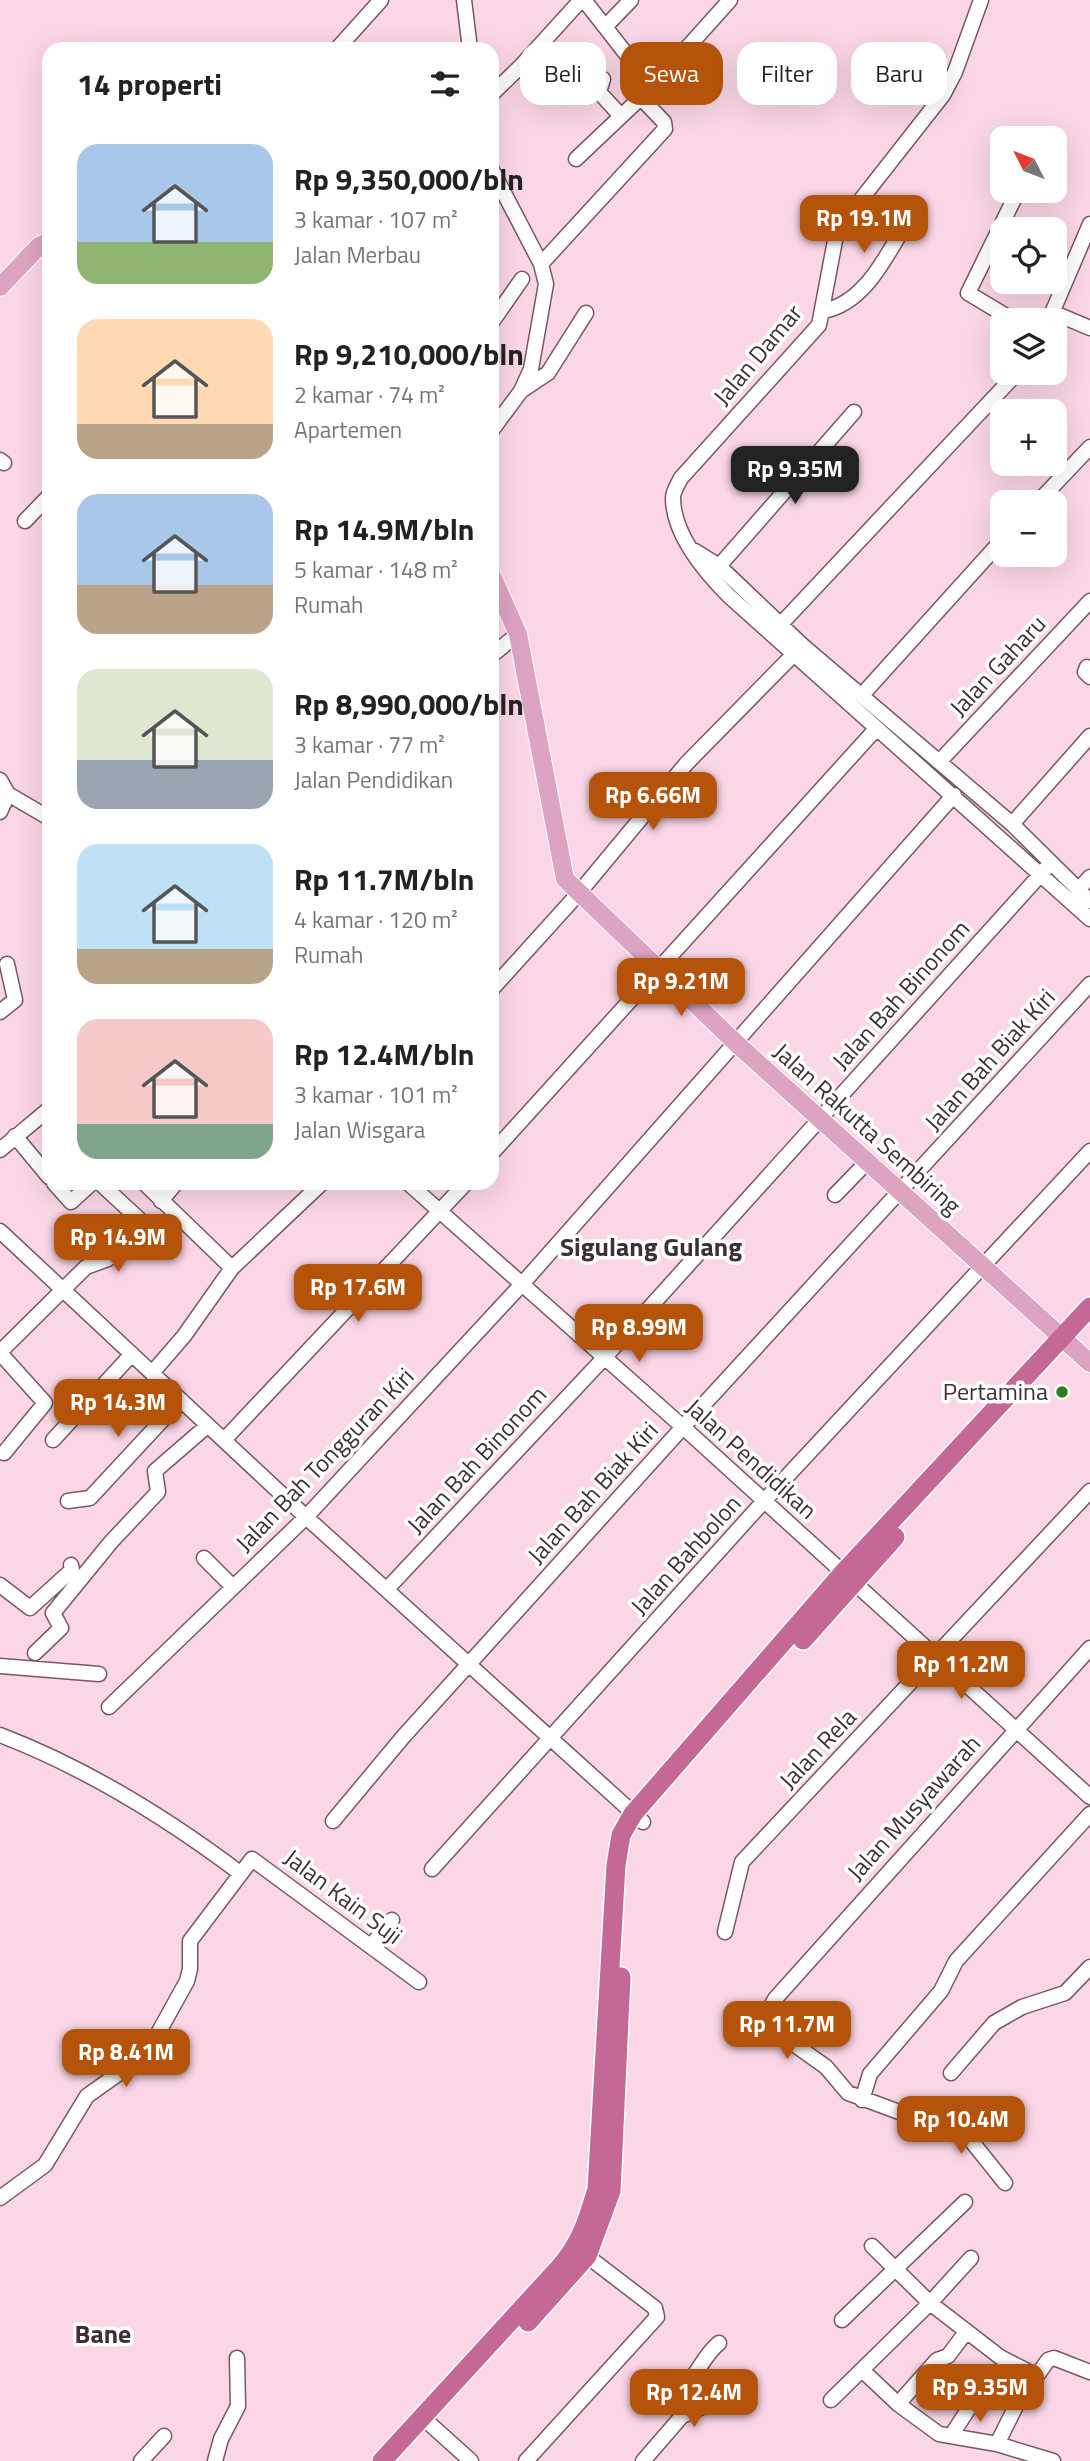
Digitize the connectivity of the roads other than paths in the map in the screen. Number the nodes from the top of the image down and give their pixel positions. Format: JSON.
{"nodes":[{"id":1,"x":381,"y":0,"type":"edge"},
{"id":2,"x":464,"y":0,"type":"edge"},
{"id":3,"x":582,"y":0,"type":"edge"},
{"id":4,"x":631,"y":0,"type":"edge"},
{"id":5,"x":730,"y":0,"type":"edge"},
{"id":6,"x":981,"y":0,"type":"edge"},
{"id":7,"x":605,"y":27,"type":"junction"},
{"id":8,"x":343,"y":42,"type":"edge"},
{"id":9,"x":469,"y":42,"type":"edge"},
{"id":10,"x":692,"y":42,"type":"edge"},
{"id":11,"x":620,"y":46,"type":"edge"},
{"id":12,"x":499,"y":87,"type":"edge"},
{"id":13,"x":606,"y":100,"type":"edge"},
{"id":14,"x":633,"y":105,"type":"edge"},
{"id":15,"x":648,"y":105,"type":"edge"},
{"id":16,"x":621,"y":116,"type":"junction"},
{"id":17,"x":576,"y":159,"type":"dead end"},
{"id":18,"x":499,"y":201,"type":"edge"},
{"id":19,"x":1012,"y":203,"type":"edge"},
{"id":20,"x":912,"y":213,"type":"dead end"},
{"id":21,"x":1090,"y":224,"type":"edge"},
{"id":22,"x":42,"y":244,"type":"edge"},
{"id":23,"x":541,"y":264,"type":"junction"},
{"id":24,"x":522,"y":279,"type":"dead end"},
{"id":25,"x":0,"y":287,"type":"edge"},
{"id":26,"x":993,"y":308,"type":"edge"},
{"id":27,"x":1053,"y":308,"type":"edge"},
{"id":28,"x":823,"y":310,"type":"junction"},
{"id":29,"x":499,"y":312,"type":"edge"},
{"id":30,"x":586,"y":313,"type":"dead end"},
{"id":31,"x":1067,"y":321,"type":"edge"},
{"id":32,"x":1090,"y":328,"type":"edge"},
{"id":33,"x":1006,"y":385,"type":"edge"},
{"id":34,"x":521,"y":391,"type":"junction"},
{"id":35,"x":854,"y":412,"type":"dead end"},
{"id":36,"x":499,"y":421,"type":"edge"},
{"id":37,"x":1088,"y":455,"type":"edge"},
{"id":38,"x":1051,"y":490,"type":"edge"},
{"id":39,"x":42,"y":503,"type":"edge"},
{"id":40,"x":24,"y":521,"type":"dead end"},
{"id":41,"x":990,"y":553,"type":"edge"},
{"id":42,"x":714,"y":571,"type":"junction"},
{"id":43,"x":499,"y":592,"type":"edge"},
{"id":44,"x":1090,"y":601,"type":"edge"},
{"id":45,"x":780,"y":625,"type":"junction"},
{"id":46,"x":517,"y":634,"type":"junction"},
{"id":47,"x":499,"y":649,"type":"edge"},
{"id":48,"x":793,"y":655,"type":"junction"},
{"id":49,"x":862,"y":695,"type":"junction"},
{"id":50,"x":876,"y":729,"type":"junction"},
{"id":51,"x":1090,"y":736,"type":"edge"},
{"id":52,"x":939,"y":762,"type":"junction"},
{"id":53,"x":0,"y":779,"type":"edge"},
{"id":54,"x":8,"y":794,"type":"junction"},
{"id":55,"x":954,"y":794,"type":"junction"},
{"id":56,"x":0,"y":812,"type":"edge"},
{"id":57,"x":42,"y":814,"type":"edge"},
{"id":58,"x":1012,"y":824,"type":"junction"},
{"id":59,"x":1046,"y":869,"type":"junction"},
{"id":60,"x":1090,"y":877,"type":"edge"},
{"id":61,"x":1078,"y":890,"type":"junction"},
{"id":62,"x":578,"y":894,"type":"junction"},
{"id":63,"x":1090,"y":901,"type":"edge"},
{"id":64,"x":1090,"y":919,"type":"edge"},
{"id":65,"x":7,"y":964,"type":"dead end"},
{"id":66,"x":658,"y":970,"type":"junction"},
{"id":67,"x":499,"y":981,"type":"edge"},
{"id":68,"x":1090,"y":984,"type":"edge"},
{"id":69,"x":0,"y":1012,"type":"edge"},
{"id":70,"x":737,"y":1044,"type":"junction"},
{"id":71,"x":42,"y":1115,"type":"edge"},
{"id":72,"x":819,"y":1119,"type":"junction"},
{"id":73,"x":15,"y":1136,"type":"junction"},
{"id":74,"x":499,"y":1145,"type":"edge"},
{"id":75,"x":0,"y":1150,"type":"edge"},
{"id":76,"x":1090,"y":1150,"type":"edge"},
{"id":77,"x":867,"y":1162,"type":"junction"},
{"id":78,"x":42,"y":1169,"type":"edge"},
{"id":79,"x":60,"y":1190,"type":"edge"},
{"id":80,"x":84,"y":1190,"type":"edge"},
{"id":81,"x":108,"y":1190,"type":"edge"},
{"id":82,"x":151,"y":1190,"type":"edge"},
{"id":83,"x":171,"y":1190,"type":"edge"},
{"id":84,"x":315,"y":1190,"type":"edge"},
{"id":85,"x":416,"y":1190,"type":"edge"},
{"id":86,"x":460,"y":1190,"type":"edge"},
{"id":87,"x":901,"y":1193,"type":"junction"},
{"id":88,"x":835,"y":1195,"type":"dead end"},
{"id":89,"x":162,"y":1201,"type":"junction"},
{"id":90,"x":442,"y":1211,"type":"junction"},
{"id":91,"x":0,"y":1231,"type":"edge"},
{"id":92,"x":982,"y":1267,"type":"junction"},
{"id":93,"x":232,"y":1268,"type":"junction"},
{"id":94,"x":523,"y":1283,"type":"junction"},
{"id":95,"x":62,"y":1289,"type":"junction"},
{"id":96,"x":1090,"y":1307,"type":"edge"},
{"id":97,"x":1090,"y":1325,"type":"edge"},
{"id":98,"x":1067,"y":1341,"type":"junction"},
{"id":99,"x":0,"y":1353,"type":"edge"},
{"id":100,"x":132,"y":1354,"type":"junction"},
{"id":101,"x":605,"y":1357,"type":"junction"},
{"id":102,"x":1090,"y":1363,"type":"edge"},
{"id":103,"x":152,"y":1373,"type":"junction"},
{"id":104,"x":181,"y":1400,"type":"junction"},
{"id":105,"x":206,"y":1426,"type":"junction"},
{"id":106,"x":683,"y":1427,"type":"junction"},
{"id":107,"x":53,"y":1440,"type":"dead end"},
{"id":108,"x":224,"y":1440,"type":"junction"},
{"id":109,"x":4,"y":1452,"type":"dead end"},
{"id":110,"x":1090,"y":1492,"type":"edge"},
{"id":111,"x":68,"y":1501,"type":"dead end"},
{"id":112,"x":764,"y":1501,"type":"junction"},
{"id":113,"x":306,"y":1517,"type":"junction"},
{"id":114,"x":204,"y":1558,"type":"dead end"},
{"id":115,"x":71,"y":1565,"type":"dead end"},
{"id":116,"x":849,"y":1578,"type":"junction"},
{"id":117,"x":0,"y":1585,"type":"edge"},
{"id":118,"x":233,"y":1587,"type":"junction"},
{"id":119,"x":387,"y":1589,"type":"junction"},
{"id":120,"x":33,"y":1605,"type":"junction"},
{"id":121,"x":53,"y":1616,"type":"junction"},
{"id":122,"x":1090,"y":1648,"type":"edge"},
{"id":123,"x":35,"y":1653,"type":"dead end"},
{"id":124,"x":937,"y":1656,"type":"junction"},
{"id":125,"x":470,"y":1664,"type":"junction"},
{"id":126,"x":0,"y":1666,"type":"edge"},
{"id":127,"x":99,"y":1674,"type":"dead end"},
{"id":128,"x":109,"y":1707,"type":"dead end"},
{"id":129,"x":1016,"y":1728,"type":"junction"},
{"id":130,"x":0,"y":1735,"type":"edge"},
{"id":131,"x":553,"y":1739,"type":"junction"},
{"id":132,"x":1090,"y":1797,"type":"edge"},
{"id":133,"x":1090,"y":1814,"type":"edge"},
{"id":134,"x":638,"y":1818,"type":"junction"},
{"id":135,"x":333,"y":1821,"type":"dead end"},
{"id":136,"x":432,"y":1869,"type":"dead end"},
{"id":137,"x":240,"y":1873,"type":"junction"},
{"id":138,"x":392,"y":1920,"type":"dead end"},
{"id":139,"x":724,"y":1932,"type":"dead end"},
{"id":140,"x":371,"y":1946,"type":"junction"},
{"id":141,"x":1090,"y":1967,"type":"edge"},
{"id":142,"x":419,"y":1982,"type":"dead end"},
{"id":143,"x":951,"y":2073,"type":"dead end"},
{"id":144,"x":862,"y":2100,"type":"junction"},
{"id":145,"x":1005,"y":2183,"type":"dead end"},
{"id":146,"x":0,"y":2198,"type":"edge"},
{"id":147,"x":965,"y":2202,"type":"dead end"},
{"id":148,"x":872,"y":2246,"type":"dead end"},
{"id":149,"x":587,"y":2256,"type":"junction"},
{"id":150,"x":971,"y":2258,"type":"dead end"},
{"id":151,"x":896,"y":2268,"type":"junction"},
{"id":152,"x":930,"y":2303,"type":"junction"},
{"id":153,"x":842,"y":2320,"type":"dead end"},
{"id":154,"x":967,"y":2332,"type":"junction"},
{"id":155,"x":719,"y":2343,"type":"dead end"},
{"id":156,"x":237,"y":2358,"type":"dead end"},
{"id":157,"x":862,"y":2370,"type":"junction"},
{"id":158,"x":1090,"y":2372,"type":"edge"},
{"id":159,"x":1035,"y":2375,"type":"junction"},
{"id":160,"x":741,"y":2390,"type":"dead end"},
{"id":161,"x":978,"y":2394,"type":"dead end"},
{"id":162,"x":831,"y":2400,"type":"dead end"},
{"id":163,"x":898,"y":2404,"type":"junction"},
{"id":164,"x":695,"y":2409,"type":"junction"},
{"id":165,"x":431,"y":2426,"type":"junction"},
{"id":166,"x":164,"y":2436,"type":"dead end"},
{"id":167,"x":951,"y":2436,"type":"junction"},
{"id":168,"x":997,"y":2444,"type":"junction"},
{"id":169,"x":141,"y":2461,"type":"edge"},
{"id":170,"x":215,"y":2461,"type":"edge"},
{"id":171,"x":382,"y":2461,"type":"edge"},
{"id":172,"x":399,"y":2461,"type":"edge"},
{"id":173,"x":471,"y":2461,"type":"edge"},
{"id":174,"x":526,"y":2461,"type":"edge"},
{"id":175,"x":643,"y":2461,"type":"edge"},
{"id":176,"x":1053,"y":2461,"type":"edge"}],
"edges":[{"from":1,"to":8,"type":"street"},
{"from":2,"to":9,"type":"street"},
{"from":3,"to":7,"type":"street"},
{"from":3,"to":12,"type":"street"},
{"from":4,"to":7,"type":"street"},
{"from":5,"to":10,"type":"street"},
{"from":6,"to":28,"type":"street","name":"Jalan Damar"},
{"from":7,"to":11,"type":"street"},
{"from":13,"to":16,"type":"street"},
{"from":14,"to":16,"type":"street"},
{"from":15,"to":23,"type":"street"},
{"from":16,"to":17,"type":"street"},
{"from":18,"to":23,"type":"street"},
{"from":19,"to":26,"type":"street"},
{"from":20,"to":28,"type":"street"},
{"from":21,"to":27,"type":"street"},
{"from":22,"to":25,"type":"main road"},
{"from":23,"to":34,"type":"street"},
{"from":24,"to":29,"type":"street"},
{"from":28,"to":42,"type":"street","name":"Jalan Damar"},
{"from":30,"to":34,"type":"street"},
{"from":31,"to":32,"type":"street"},
{"from":33,"to":45,"type":"street"},
{"from":34,"to":36,"type":"street"},
{"from":35,"to":42,"type":"street"},
{"from":37,"to":38,"type":"street"},
{"from":39,"to":40,"type":"street"},
{"from":41,"to":49,"type":"street"},
{"from":42,"to":45,"type":"street","name":"Jalan Damar"},
{"from":42,"to":48,"type":"street","name":"Jalan Damar"},
{"from":43,"to":46,"type":"main road","name":"Jalan Rakutta Sembiring"},
{"from":44,"to":52,"type":"street","name":"Jalan Gaharu"},
{"from":45,"to":49,"type":"street","name":"Jalan Damar"},
{"from":46,"to":47,"type":"street"},
{"from":46,"to":62,"type":"main road","name":"Jalan Rakutta Sembiring"},
{"from":48,"to":50,"type":"street","name":"Jalan Damar"},
{"from":48,"to":62,"type":"street"},
{"from":49,"to":52,"type":"street","name":"Jalan Damar"},
{"from":50,"to":55,"type":"street","name":"Jalan Damar"},
{"from":50,"to":66,"type":"street"},
{"from":51,"to":58,"type":"street"},
{"from":52,"to":58,"type":"street","name":"Jalan Damar"},
{"from":53,"to":54,"type":"street"},
{"from":54,"to":56,"type":"street"},
{"from":54,"to":57,"type":"street"},
{"from":55,"to":59,"type":"street","name":"Jalan Damar"},
{"from":55,"to":70,"type":"street","name":"Jalan Bah Tongguran Kiri"},
{"from":58,"to":59,"type":"street","name":"Jalan Damar"},
{"from":59,"to":61,"type":"street","name":"Jalan Damar"},
{"from":59,"to":64,"type":"street","name":"Jalan Damar"},
{"from":59,"to":72,"type":"street","name":"Jalan Bah Binonom"},
{"from":60,"to":61,"type":"street"},
{"from":61,"to":63,"type":"street","name":"Jalan Damar"},
{"from":62,"to":66,"type":"main road","name":"Jalan Rakutta Sembiring"},
{"from":62,"to":67,"type":"street"},
{"from":65,"to":69,"type":"street"},
{"from":66,"to":70,"type":"main road","name":"Jalan Rakutta Sembiring"},
{"from":66,"to":74,"type":"street"},
{"from":68,"to":87,"type":"street","name":"Jalan Bah Biak Kiri"},
{"from":70,"to":72,"type":"main road","name":"Jalan Rakutta Sembiring"},
{"from":70,"to":94,"type":"street","name":"Jalan Bah Tongguran Kiri"},
{"from":71,"to":73,"type":"street"},
{"from":72,"to":77,"type":"main road","name":"Jalan Rakutta Sembiring"},
{"from":72,"to":101,"type":"street","name":"Jalan Bah Binonom"},
{"from":73,"to":75,"type":"street"},
{"from":73,"to":78,"type":"street"},
{"from":76,"to":92,"type":"street","name":"Jalan Bahbolon"},
{"from":77,"to":87,"type":"main road","name":"Jalan Rakutta Sembiring"},
{"from":77,"to":88,"type":"street"},
{"from":79,"to":80,"type":"street"},
{"from":81,"to":95,"type":"street"},
{"from":82,"to":89,"type":"street"},
{"from":83,"to":89,"type":"street"},
{"from":84,"to":93,"type":"street"},
{"from":85,"to":90,"type":"street","name":"Jalan Pendidikan"},
{"from":86,"to":90,"type":"street"},
{"from":87,"to":92,"type":"main road","name":"Jalan Rakutta Sembiring"},
{"from":87,"to":106,"type":"street","name":"Jalan Bah Biak Kiri"},
{"from":89,"to":93,"type":"street"},
{"from":90,"to":94,"type":"street","name":"Jalan Pendidikan"},
{"from":90,"to":108,"type":"street"},
{"from":91,"to":95,"type":"street"},
{"from":92,"to":98,"type":"main road","name":"Jalan Rakutta Sembiring"},
{"from":92,"to":112,"type":"street","name":"Jalan Bahbolon"},
{"from":93,"to":103,"type":"street"},
{"from":94,"to":101,"type":"street","name":"Jalan Pendidikan"},
{"from":94,"to":113,"type":"street","name":"Jalan Bah Tongguran Kiri"},
{"from":95,"to":99,"type":"street"},
{"from":95,"to":100,"type":"street"},
{"from":96,"to":98,"type":"highway"},
{"from":97,"to":98,"type":"highway"},
{"from":98,"to":102,"type":"main road","name":"Jalan Rakutta Sembiring"},
{"from":98,"to":116,"type":"highway"},
{"from":99,"to":109,"type":"street"},
{"from":100,"to":103,"type":"street"},
{"from":100,"to":107,"type":"street"},
{"from":101,"to":106,"type":"street","name":"Jalan Pendidikan"},
{"from":101,"to":119,"type":"street","name":"Jalan Bah Binonom"},
{"from":103,"to":104,"type":"street"},
{"from":104,"to":105,"type":"street"},
{"from":104,"to":111,"type":"street"},
{"from":105,"to":108,"type":"street"},
{"from":105,"to":121,"type":"street"},
{"from":106,"to":112,"type":"street","name":"Jalan Pendidikan"},
{"from":106,"to":125,"type":"street","name":"Jalan Bah Biak Kiri"},
{"from":108,"to":113,"type":"street"},
{"from":110,"to":124,"type":"street","name":"Jalan Rela"},
{"from":112,"to":116,"type":"street","name":"Jalan Pendidikan"},
{"from":112,"to":131,"type":"street","name":"Jalan Bahbolon"},
{"from":113,"to":118,"type":"street","name":"Jalan Bah Tongguran Kiri"},
{"from":113,"to":119,"type":"street"},
{"from":114,"to":118,"type":"street"},
{"from":115,"to":120,"type":"street"},
{"from":116,"to":124,"type":"street","name":"Jalan Pendidikan"},
{"from":116,"to":134,"type":"highway"},
{"from":117,"to":120,"type":"street"},
{"from":118,"to":128,"type":"street","name":"Jalan Bah Tongguran Kiri"},
{"from":119,"to":125,"type":"street"},
{"from":120,"to":121,"type":"street"},
{"from":121,"to":123,"type":"street"},
{"from":122,"to":129,"type":"street","name":"Jalan Musyawarah"},
{"from":124,"to":129,"type":"street","name":"Jalan Pendidikan"},
{"from":124,"to":139,"type":"street","name":"Jalan Rela"},
{"from":125,"to":131,"type":"street"},
{"from":125,"to":135,"type":"street","name":"Jalan Bah Biak Kiri"},
{"from":126,"to":127,"type":"street"},
{"from":129,"to":132,"type":"street","name":"Jalan Pendidikan"},
{"from":129,"to":144,"type":"street","name":"Jalan Musyawarah"},
{"from":130,"to":137,"type":"street"},
{"from":131,"to":134,"type":"street"},
{"from":131,"to":136,"type":"street","name":"Jalan Bahbolon"},
{"from":133,"to":144,"type":"street"},
{"from":134,"to":149,"type":"highway"},
{"from":134,"to":171,"type":"highway"},
{"from":137,"to":140,"type":"street","name":"Jalan Kain Suji"},
{"from":137,"to":146,"type":"street"},
{"from":138,"to":140,"type":"street"},
{"from":140,"to":142,"type":"street","name":"Jalan Kain Suji"},
{"from":141,"to":143,"type":"street"},
{"from":144,"to":145,"type":"street"},
{"from":147,"to":151,"type":"street"},
{"from":148,"to":151,"type":"street"},
{"from":149,"to":165,"type":"highway"},
{"from":149,"to":174,"type":"street"},
{"from":150,"to":152,"type":"street"},
{"from":151,"to":152,"type":"street"},
{"from":151,"to":153,"type":"street"},
{"from":152,"to":154,"type":"street"},
{"from":152,"to":157,"type":"street"},
{"from":154,"to":159,"type":"street"},
{"from":154,"to":163,"type":"street"},
{"from":155,"to":164,"type":"street"},
{"from":156,"to":170,"type":"street"},
{"from":157,"to":162,"type":"street"},
{"from":157,"to":163,"type":"street"},
{"from":158,"to":159,"type":"street"},
{"from":159,"to":168,"type":"street"},
{"from":160,"to":164,"type":"street"},
{"from":161,"to":167,"type":"street"},
{"from":163,"to":167,"type":"street"},
{"from":164,"to":175,"type":"street"},
{"from":165,"to":172,"type":"highway"},
{"from":165,"to":173,"type":"street"},
{"from":166,"to":169,"type":"street"},
{"from":167,"to":168,"type":"street"},
{"from":168,"to":176,"type":"street"}]}
